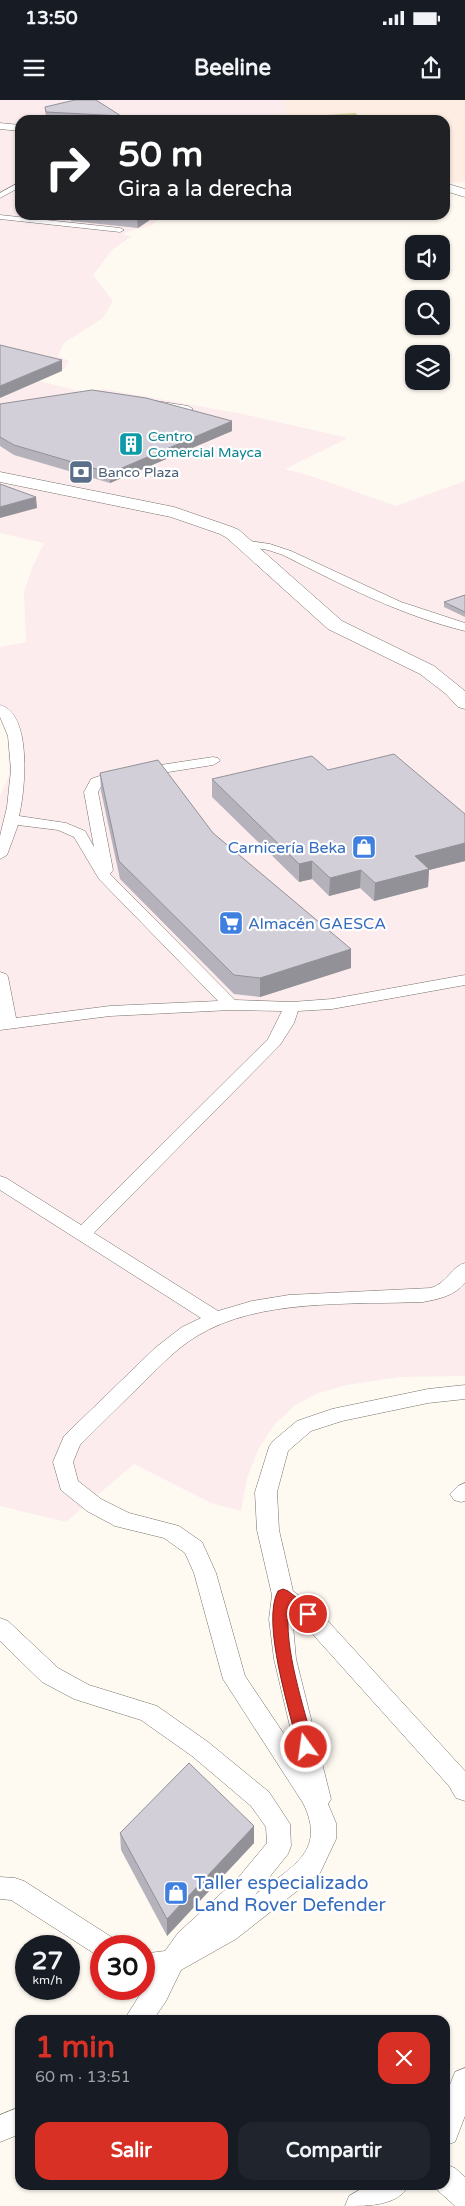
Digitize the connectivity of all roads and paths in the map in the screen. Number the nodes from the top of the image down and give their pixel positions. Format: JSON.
{"nodes":[{"id":1,"x":0,"y":126,"type":"edge"},
{"id":2,"x":15,"y":128,"type":"edge"},
{"id":3,"x":15,"y":187,"type":"edge"},
{"id":4,"x":450,"y":188,"type":"edge"},
{"id":5,"x":465,"y":193,"type":"edge"},
{"id":6,"x":0,"y":196,"type":"edge"},
{"id":7,"x":0,"y":217,"type":"edge"},
{"id":8,"x":15,"y":219,"type":"edge"},
{"id":9,"x":29,"y":220,"type":"edge"},
{"id":10,"x":63,"y":220,"type":"edge"},
{"id":11,"x":58,"y":223,"type":"junction"},
{"id":12,"x":120,"y":230,"type":"edge"},
{"id":13,"x":149,"y":402,"type":"edge"},
{"id":14,"x":188,"y":408,"type":"edge"},
{"id":15,"x":0,"y":477,"type":"edge"},
{"id":16,"x":243,"y":543,"type":"junction"},
{"id":17,"x":465,"y":627,"type":"edge"},
{"id":18,"x":465,"y":703,"type":"edge"},
{"id":19,"x":0,"y":709,"type":"edge"},
{"id":20,"x":213,"y":761,"type":"dead end"},
{"id":21,"x":14,"y":820,"type":"junction"},
{"id":22,"x":0,"y":855,"type":"edge"},
{"id":23,"x":109,"y":880,"type":"junction"},
{"id":24,"x":0,"y":977,"type":"edge"},
{"id":25,"x":465,"y":980,"type":"edge"},
{"id":26,"x":231,"y":1005,"type":"junction"},
{"id":27,"x":292,"y":1008,"type":"junction"},
{"id":28,"x":4,"y":1024,"type":"edge"},
{"id":29,"x":0,"y":1182,"type":"edge"},
{"id":30,"x":82,"y":1235,"type":"junction"},
{"id":31,"x":465,"y":1269,"type":"edge"},
{"id":32,"x":216,"y":1318,"type":"junction"},
{"id":33,"x":465,"y":1392,"type":"edge"},
{"id":34,"x":283,"y":1595,"type":"junction"},
{"id":35,"x":0,"y":1627,"type":"edge"},
{"id":36,"x":465,"y":1791,"type":"edge"},
{"id":37,"x":323,"y":1817,"type":"junction"},
{"id":38,"x":0,"y":1888,"type":"edge"},
{"id":39,"x":90,"y":1937,"type":"edge"},
{"id":40,"x":172,"y":1962,"type":"junction"},
{"id":41,"x":155,"y":1964,"type":"edge"},
{"id":42,"x":141,"y":2015,"type":"edge"},
{"id":43,"x":465,"y":2082,"type":"edge"},
{"id":44,"x":450,"y":2120,"type":"edge"},
{"id":45,"x":15,"y":2122,"type":"edge"},
{"id":46,"x":0,"y":2129,"type":"edge"},
{"id":47,"x":450,"y":2182,"type":"edge"},
{"id":48,"x":386,"y":2190,"type":"edge"},
{"id":49,"x":465,"y":2196,"type":"edge"},
{"id":50,"x":359,"y":2206,"type":"edge"}],
"edges":[{"from":1,"to":2,"type":"main road"},
{"from":3,"to":6,"type":"street"},
{"from":4,"to":5,"type":"main road"},
{"from":7,"to":8,"type":"street"},
{"from":9,"to":11,"type":"street"},
{"from":10,"to":11,"type":"street"},
{"from":11,"to":12,"type":"street"},
{"from":13,"to":14,"type":"street"},
{"from":15,"to":16,"type":"main road"},
{"from":16,"to":17,"type":"street"},
{"from":16,"to":18,"type":"main road"},
{"from":19,"to":21,"type":"street"},
{"from":20,"to":23,"type":"street"},
{"from":21,"to":22,"type":"street"},
{"from":21,"to":23,"type":"street"},
{"from":23,"to":26,"type":"street"},
{"from":24,"to":28,"type":"street"},
{"from":25,"to":27,"type":"street"},
{"from":26,"to":27,"type":"street"},
{"from":26,"to":28,"type":"street"},
{"from":27,"to":30,"type":"street"},
{"from":29,"to":30,"type":"street"},
{"from":30,"to":32,"type":"street"},
{"from":31,"to":32,"type":"street"},
{"from":32,"to":37,"type":"street"},
{"from":33,"to":34,"type":"street"},
{"from":34,"to":36,"type":"street"},
{"from":34,"to":37,"type":"street"},
{"from":35,"to":40,"type":"street"},
{"from":37,"to":40,"type":"street"},
{"from":38,"to":39,"type":"street"},
{"from":40,"to":41,"type":"street"},
{"from":40,"to":42,"type":"street"},
{"from":43,"to":44,"type":"street"},
{"from":45,"to":46,"type":"street"},
{"from":47,"to":49,"type":"street"},
{"from":48,"to":50,"type":"street"}]}
